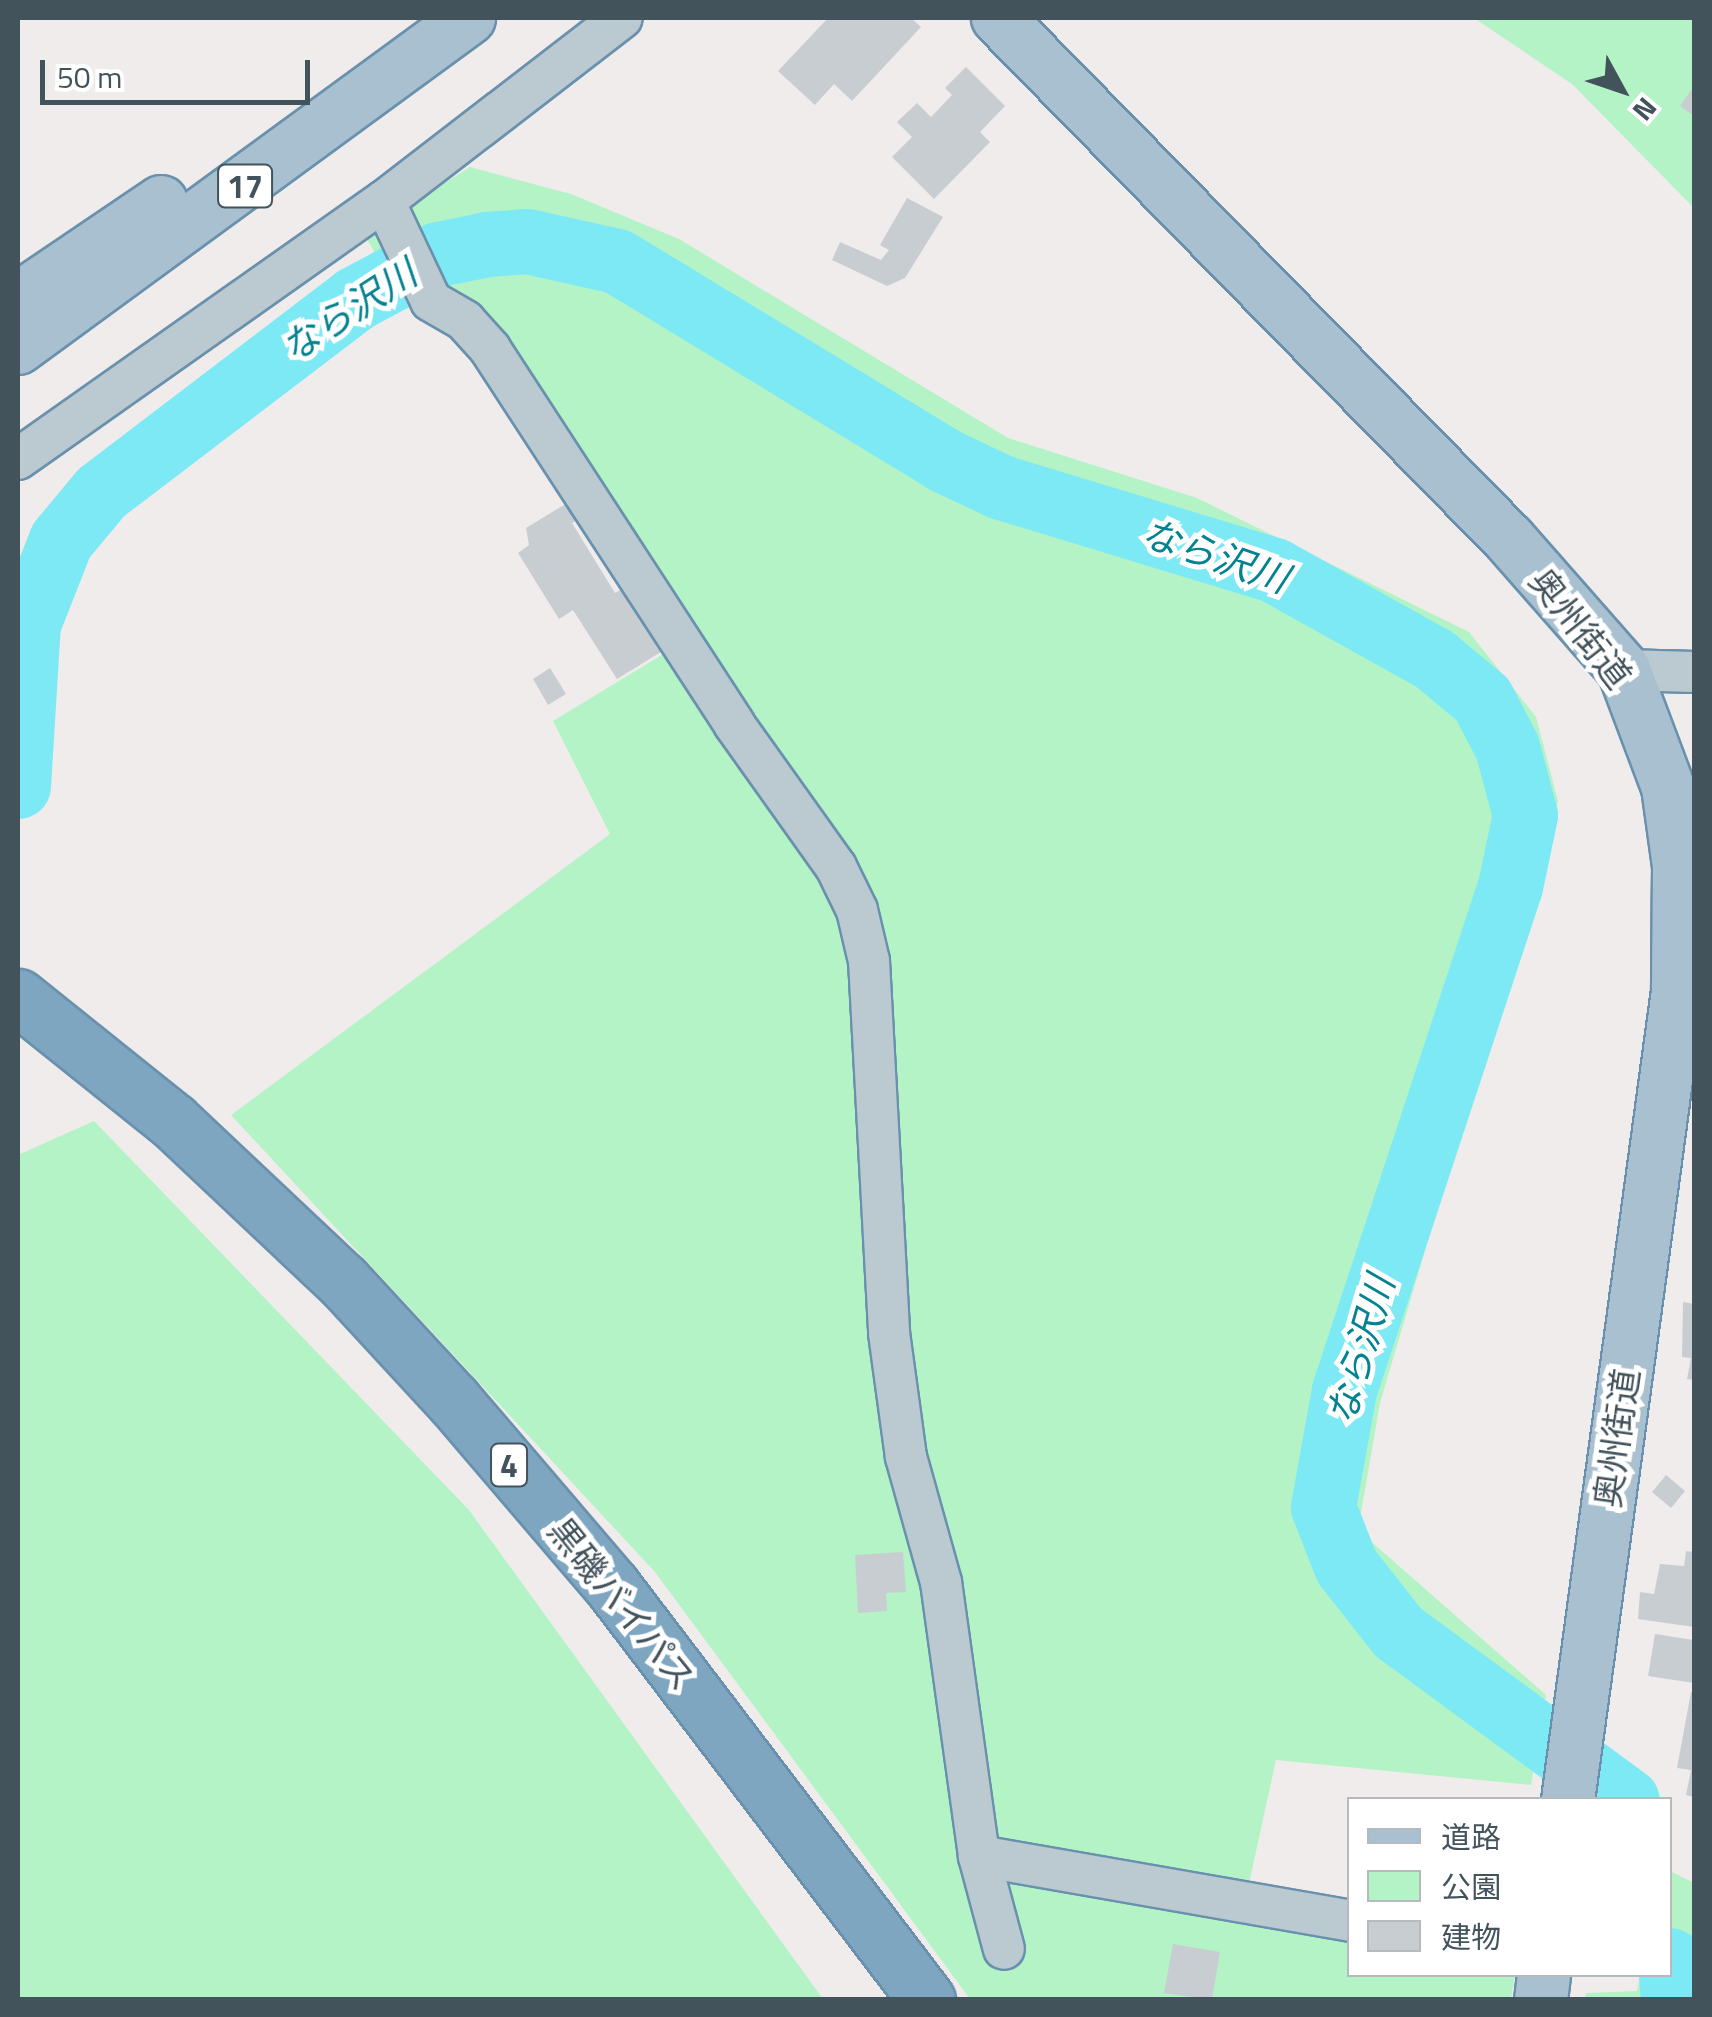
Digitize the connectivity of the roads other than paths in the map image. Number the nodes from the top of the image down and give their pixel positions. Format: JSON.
{"nodes":[{"id":1,"x":452,"y":18,"type":"edge"},
{"id":2,"x":469,"y":18,"type":"edge"},
{"id":3,"x":622,"y":18,"type":"edge"},
{"id":4,"x":998,"y":18,"type":"edge"},
{"id":5,"x":391,"y":216,"type":"junction"},
{"id":6,"x":18,"y":299,"type":"edge"},
{"id":7,"x":18,"y":348,"type":"edge"},
{"id":8,"x":18,"y":459,"type":"edge"},
{"id":9,"x":1624,"y":670,"type":"junction"},
{"id":10,"x":1694,"y":672,"type":"edge"},
{"id":11,"x":18,"y":997,"type":"edge"},
{"id":12,"x":1568,"y":1797,"type":"edge"},
{"id":13,"x":979,"y":1856,"type":"junction"},
{"id":14,"x":1347,"y":1920,"type":"edge"},
{"id":15,"x":1004,"y":1950,"type":"dead end"},
{"id":16,"x":927,"y":2000,"type":"edge"}],
"edges":[{"from":1,"to":6,"type":"main road","number":"17"},
{"from":2,"to":7,"type":"main road","number":"17"},
{"from":3,"to":5,"type":"street"},
{"from":4,"to":9,"type":"main road","name":"奥州街道"},
{"from":5,"to":8,"type":"street"},
{"from":5,"to":13,"type":"street"},
{"from":9,"to":10,"type":"street"},
{"from":9,"to":12,"type":"main road","name":"奥州街道"},
{"from":11,"to":16,"type":"highway","name":"黒磯バイパス","number":"4"},
{"from":13,"to":14,"type":"street"},
{"from":13,"to":15,"type":"street"}]}
